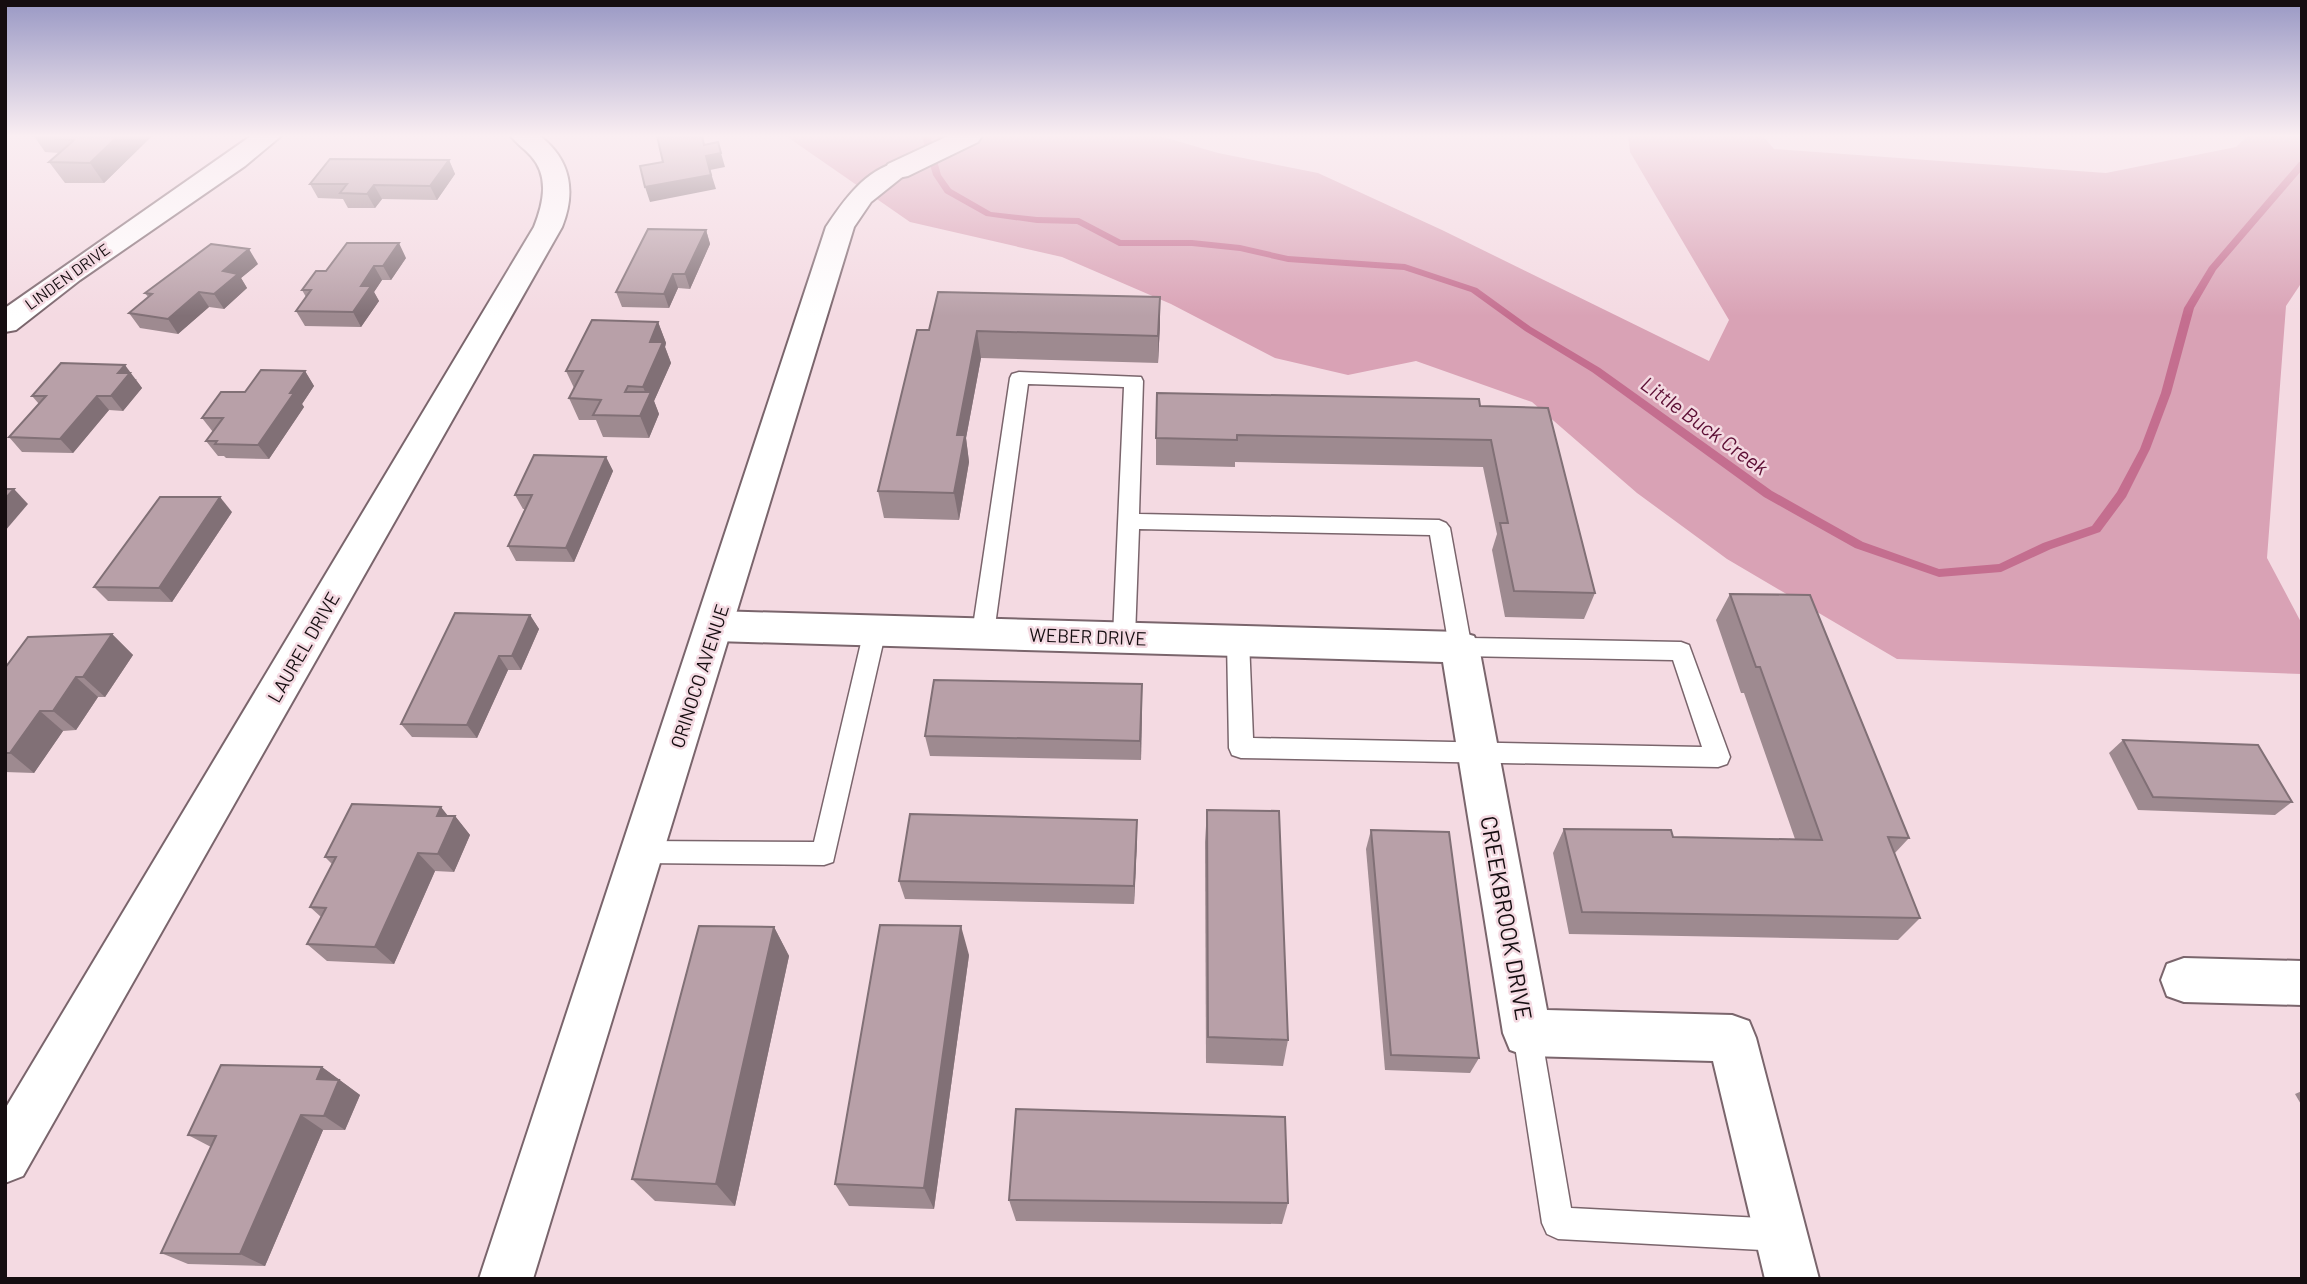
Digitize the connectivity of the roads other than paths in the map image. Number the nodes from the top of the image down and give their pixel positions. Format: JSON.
{"nodes":[{"id":1,"x":185,"y":196,"type":"edge"},
{"id":2,"x":556,"y":196,"type":"edge"},
{"id":3,"x":862,"y":196,"type":"edge"},
{"id":4,"x":5,"y":323,"type":"edge"},
{"id":5,"x":1129,"y":521,"type":"junction"},
{"id":6,"x":715,"y":626,"type":"junction"},
{"id":7,"x":874,"y":630,"type":"junction"},
{"id":8,"x":983,"y":633,"type":"junction"},
{"id":9,"x":1124,"y":637,"type":"junction"},
{"id":10,"x":1238,"y":640,"type":"junction"},
{"id":11,"x":1460,"y":647,"type":"junction"},
{"id":12,"x":1478,"y":753,"type":"junction"},
{"id":13,"x":642,"y":852,"type":"junction"},
{"id":14,"x":2184,"y":980,"type":"dead end"},
{"id":15,"x":2302,"y":983,"type":"edge"},
{"id":16,"x":1527,"y":1033,"type":"junction"},
{"id":17,"x":5,"y":1158,"type":"edge"},
{"id":18,"x":1781,"y":1234,"type":"junction"},
{"id":19,"x":506,"y":1279,"type":"edge"},
{"id":20,"x":1792,"y":1279,"type":"edge"}],
"edges":[{"from":1,"to":4,"type":"street","name":"LINDEN DRIVE"},
{"from":2,"to":17,"type":"street","name":"LAUREL DRIVE"},
{"from":3,"to":6,"type":"street","name":"ORINOCO AVENUE"},
{"from":5,"to":8,"type":"lane"},
{"from":5,"to":9,"type":"lane"},
{"from":5,"to":11,"type":"lane"},
{"from":6,"to":7,"type":"street","name":"WEBER DRIVE"},
{"from":6,"to":13,"type":"street","name":"ORINOCO AVENUE"},
{"from":7,"to":8,"type":"street","name":"WEBER DRIVE"},
{"from":7,"to":13,"type":"lane"},
{"from":8,"to":9,"type":"street","name":"WEBER DRIVE"},
{"from":9,"to":10,"type":"street","name":"WEBER DRIVE"},
{"from":10,"to":11,"type":"street","name":"WEBER DRIVE"},
{"from":10,"to":12,"type":"lane"},
{"from":11,"to":12,"type":"street","name":"CREEKBROOK DRIVE"},
{"from":11,"to":12,"type":"lane"},
{"from":12,"to":16,"type":"street","name":"CREEKBROOK DRIVE"},
{"from":13,"to":19,"type":"street","name":"ORINOCO AVENUE"},
{"from":14,"to":15,"type":"street"},
{"from":16,"to":18,"type":"street","name":"CREEKBROOK DRIVE"},
{"from":16,"to":18,"type":"lane"},
{"from":18,"to":20,"type":"street","name":"CREEKBROOK DRIVE"}]}
